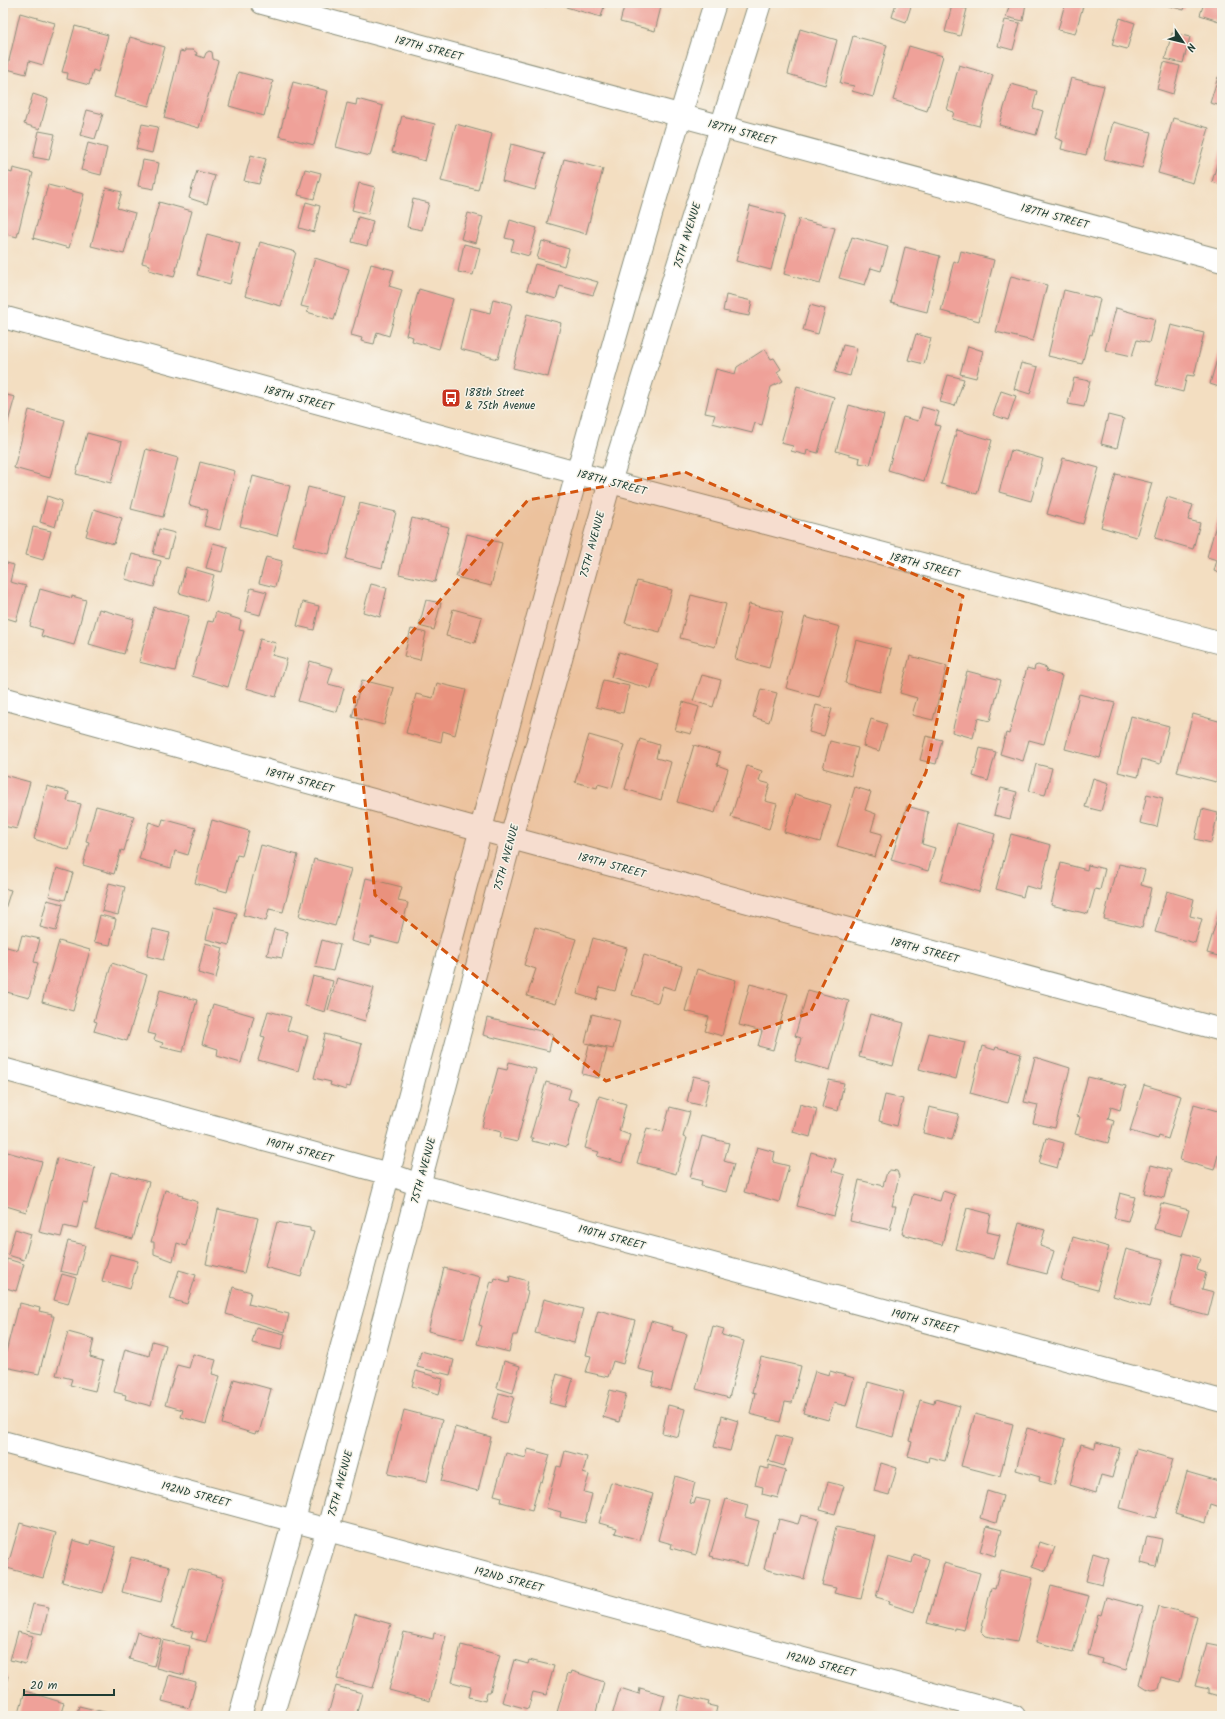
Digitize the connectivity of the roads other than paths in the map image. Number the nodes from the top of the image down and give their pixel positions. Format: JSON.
{"nodes":[{"id":1,"x":262,"y":3,"type":"edge"},
{"id":2,"x":715,"y":3,"type":"edge"},
{"id":3,"x":760,"y":3,"type":"edge"},
{"id":4,"x":680,"y":116,"type":"junction"},
{"id":5,"x":721,"y":127,"type":"junction"},
{"id":6,"x":1222,"y":261,"type":"edge"},
{"id":7,"x":3,"y":317,"type":"edge"},
{"id":8,"x":576,"y":473,"type":"junction"},
{"id":9,"x":610,"y":482,"type":"junction"},
{"id":10,"x":1222,"y":643,"type":"edge"},
{"id":11,"x":3,"y":698,"type":"edge"},
{"id":12,"x":481,"y":830,"type":"junction"},
{"id":13,"x":511,"y":838,"type":"junction"},
{"id":14,"x":1222,"y":1030,"type":"edge"},
{"id":15,"x":3,"y":1069,"type":"edge"},
{"id":16,"x":389,"y":1174,"type":"junction"},
{"id":17,"x":419,"y":1185,"type":"junction"},
{"id":18,"x":1222,"y":1401,"type":"edge"},
{"id":19,"x":3,"y":1442,"type":"edge"},
{"id":20,"x":294,"y":1520,"type":"junction"},
{"id":21,"x":328,"y":1529,"type":"junction"},
{"id":22,"x":240,"y":1716,"type":"edge"},
{"id":23,"x":272,"y":1716,"type":"edge"},
{"id":24,"x":1014,"y":1716,"type":"edge"}],
"edges":[{"from":1,"to":4,"type":"street","name":"187TH STREET"},
{"from":2,"to":4,"type":"street"},
{"from":3,"to":5,"type":"street","name":"75TH AVENUE"},
{"from":4,"to":5,"type":"street","name":"187TH STREET"},
{"from":4,"to":8,"type":"street"},
{"from":5,"to":6,"type":"street","name":"187TH STREET"},
{"from":5,"to":9,"type":"street","name":"75TH AVENUE"},
{"from":7,"to":8,"type":"street","name":"188TH STREET"},
{"from":8,"to":9,"type":"street","name":"188TH STREET"},
{"from":8,"to":12,"type":"street"},
{"from":9,"to":10,"type":"street","name":"188TH STREET"},
{"from":9,"to":13,"type":"street","name":"75TH AVENUE"},
{"from":11,"to":12,"type":"street","name":"189TH STREET"},
{"from":12,"to":13,"type":"street","name":"189TH STREET"},
{"from":12,"to":16,"type":"street"},
{"from":13,"to":14,"type":"street","name":"189TH STREET"},
{"from":13,"to":17,"type":"street","name":"75TH AVENUE"},
{"from":15,"to":16,"type":"street","name":"190TH STREET"},
{"from":16,"to":17,"type":"street","name":"190TH STREET"},
{"from":16,"to":20,"type":"street"},
{"from":17,"to":18,"type":"street","name":"190TH STREET"},
{"from":17,"to":21,"type":"street","name":"75TH AVENUE"},
{"from":19,"to":20,"type":"street","name":"192ND STREET"},
{"from":20,"to":21,"type":"street","name":"192ND STREET"},
{"from":20,"to":22,"type":"street"},
{"from":21,"to":23,"type":"street","name":"75TH AVENUE"},
{"from":21,"to":24,"type":"street","name":"192ND STREET"}]}
